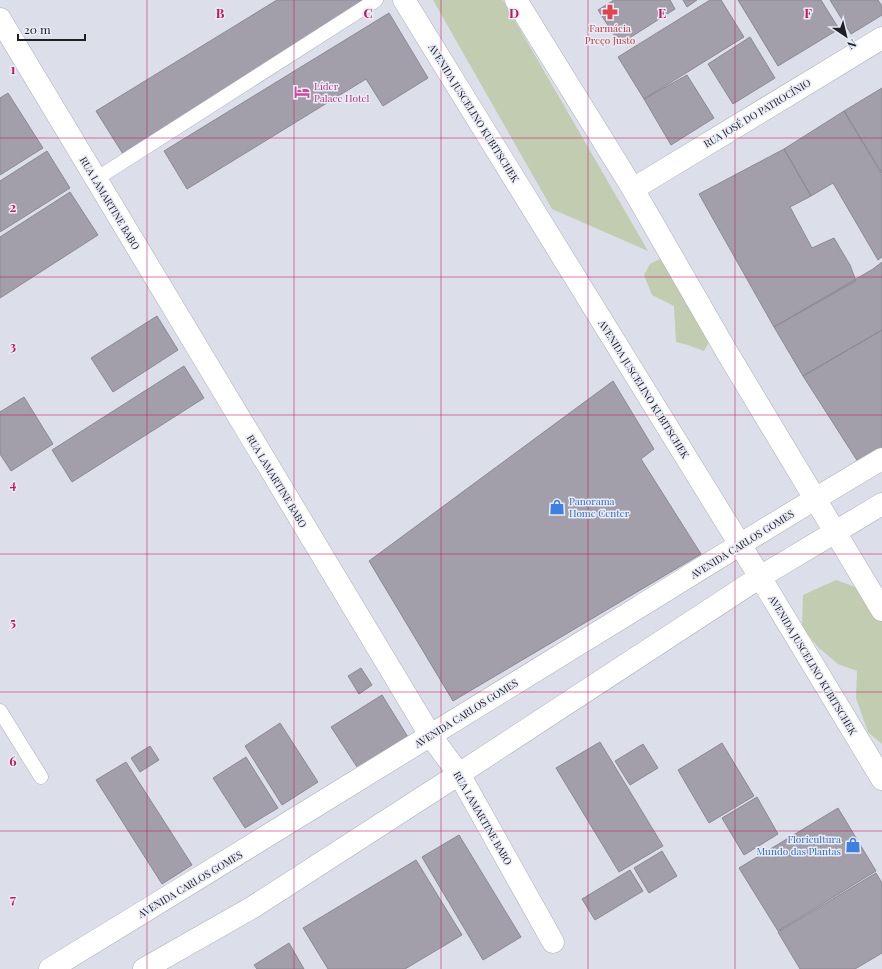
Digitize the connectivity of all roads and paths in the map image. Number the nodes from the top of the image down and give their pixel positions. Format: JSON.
{"nodes":[{"id":1,"x":376,"y":0,"type":"edge"},
{"id":2,"x":404,"y":0,"type":"edge"},
{"id":3,"x":516,"y":0,"type":"edge"},
{"id":4,"x":0,"y":19,"type":"edge"},
{"id":5,"x":882,"y":38,"type":"edge"},
{"id":6,"x":6,"y":42,"type":"edge"},
{"id":7,"x":96,"y":179,"type":"junction"},
{"id":8,"x":633,"y":189,"type":"junction"},
{"id":9,"x":882,"y":459,"type":"edge"},
{"id":10,"x":815,"y":499,"type":"junction"},
{"id":11,"x":882,"y":504,"type":"edge"},
{"id":12,"x":835,"y":532,"type":"junction"},
{"id":13,"x":740,"y":545,"type":"junction"},
{"id":14,"x":760,"y":577,"type":"junction"},
{"id":15,"x":882,"y":610,"type":"edge"},
{"id":16,"x":0,"y":710,"type":"edge"},
{"id":17,"x":430,"y":735,"type":"junction"},
{"id":18,"x":459,"y":774,"type":"junction"},
{"id":19,"x":41,"y":777,"type":"dead end"},
{"id":20,"x":882,"y":778,"type":"edge"},
{"id":21,"x":553,"y":942,"type":"dead end"},
{"id":22,"x":50,"y":969,"type":"edge"},
{"id":23,"x":144,"y":969,"type":"edge"}],
"edges":[{"from":1,"to":7,"type":"lane"},
{"from":2,"to":13,"type":"street","name":"AVENIDA JUSCELINO KUBITSCHEK"},
{"from":3,"to":8,"type":"street"},
{"from":4,"to":6,"type":"street","name":"RUA LAMARTINE BABO"},
{"from":5,"to":8,"type":"street","name":"RUA JOSÉ DO PATROCÍNIO"},
{"from":6,"to":7,"type":"street","name":"RUA LAMARTINE BABO"},
{"from":7,"to":17,"type":"street","name":"RUA LAMARTINE BABO"},
{"from":8,"to":10,"type":"street"},
{"from":9,"to":10,"type":"street","name":"AVENIDA CARLOS GOMES"},
{"from":10,"to":12,"type":"street"},
{"from":10,"to":13,"type":"street","name":"AVENIDA CARLOS GOMES"},
{"from":11,"to":12,"type":"street"},
{"from":12,"to":14,"type":"street"},
{"from":12,"to":15,"type":"street"},
{"from":13,"to":14,"type":"street","name":"AVENIDA JUSCELINO KUBITSCHEK"},
{"from":13,"to":17,"type":"street","name":"AVENIDA CARLOS GOMES"},
{"from":14,"to":18,"type":"street"},
{"from":14,"to":20,"type":"street","name":"AVENIDA JUSCELINO KUBITSCHEK"},
{"from":16,"to":19,"type":"lane"},
{"from":17,"to":18,"type":"street","name":"RUA LAMARTINE BABO"},
{"from":17,"to":22,"type":"street","name":"AVENIDA CARLOS GOMES"},
{"from":18,"to":21,"type":"street","name":"RUA LAMARTINE BABO"},
{"from":18,"to":23,"type":"street"}]}
